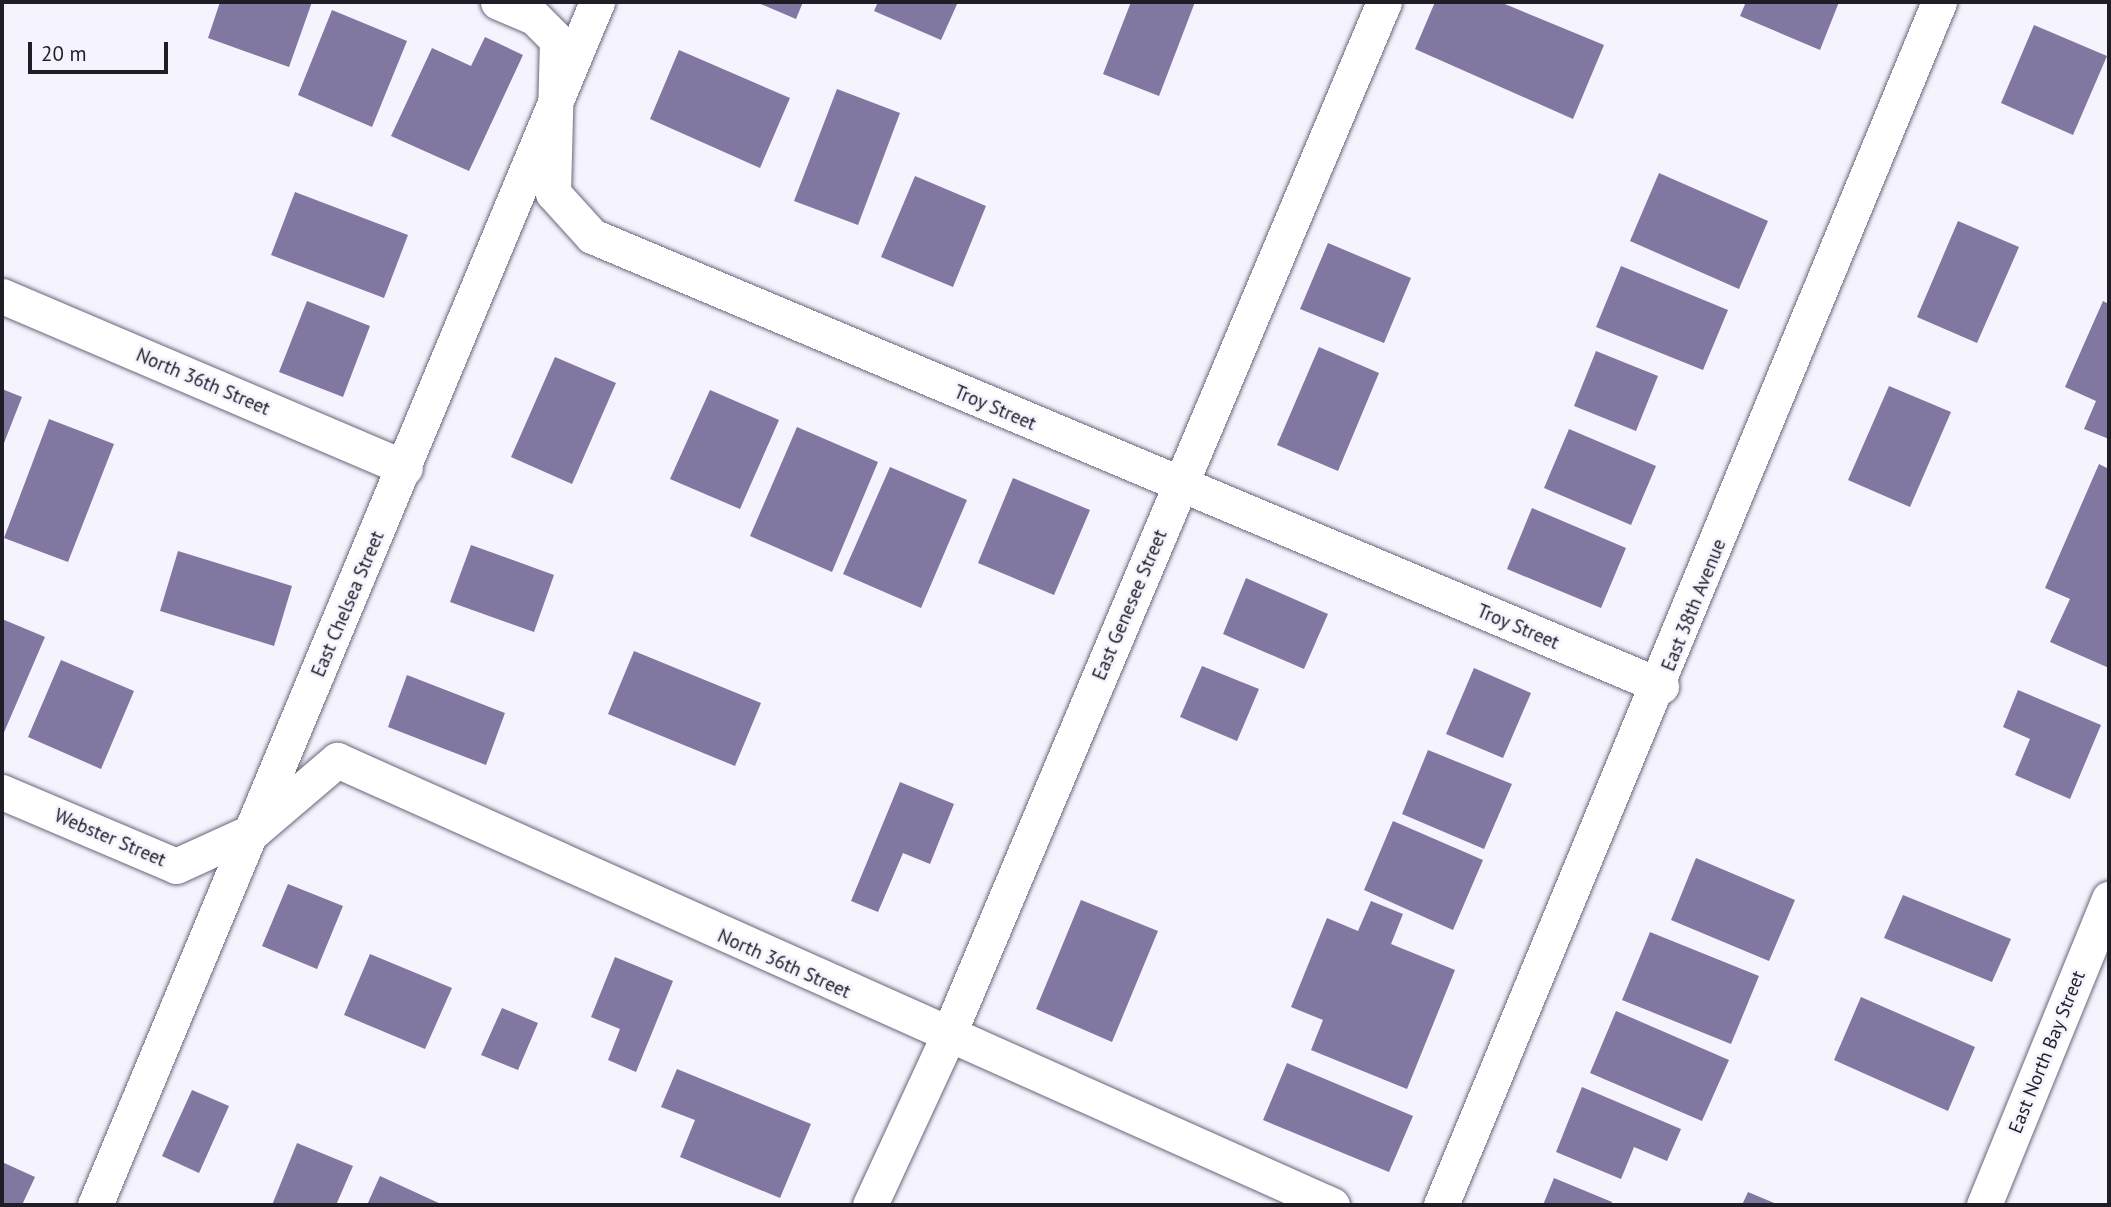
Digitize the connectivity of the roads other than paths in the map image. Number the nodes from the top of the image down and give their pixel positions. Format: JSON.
{"nodes":[{"id":1,"x":498,"y":2,"type":"edge"},
{"id":2,"x":597,"y":2,"type":"edge"},
{"id":3,"x":1384,"y":2,"type":"edge"},
{"id":4,"x":1939,"y":2,"type":"edge"},
{"id":5,"x":552,"y":107,"type":"junction"},
{"id":6,"x":2,"y":296,"type":"edge"},
{"id":7,"x":405,"y":468,"type":"junction"},
{"id":8,"x":1180,"y":486,"type":"junction"},
{"id":9,"x":1661,"y":686,"type":"junction"},
{"id":10,"x":2,"y":792,"type":"edge"},
{"id":11,"x":255,"y":830,"type":"junction"},
{"id":12,"x":2109,"y":898,"type":"edge"},
{"id":13,"x":947,"y":1038,"type":"junction"},
{"id":14,"x":96,"y":1205,"type":"edge"},
{"id":15,"x":870,"y":1205,"type":"edge"},
{"id":16,"x":1332,"y":1205,"type":"edge"},
{"id":17,"x":1441,"y":1205,"type":"edge"},
{"id":18,"x":1984,"y":1205,"type":"edge"}],
"edges":[{"from":1,"to":5,"type":"street","name":"Troy Street"},
{"from":2,"to":5,"type":"street","name":"East Chelsea Street"},
{"from":3,"to":8,"type":"street","name":"East Genesee Street"},
{"from":4,"to":9,"type":"street","name":"East 38th Avenue"},
{"from":5,"to":7,"type":"street","name":"East Chelsea Street"},
{"from":5,"to":8,"type":"street","name":"Troy Street"},
{"from":6,"to":7,"type":"street","name":"North 36th Street"},
{"from":7,"to":11,"type":"street","name":"East Chelsea Street"},
{"from":8,"to":9,"type":"street","name":"Troy Street"},
{"from":8,"to":13,"type":"street","name":"East Genesee Street"},
{"from":9,"to":17,"type":"street","name":"East 38th Avenue"},
{"from":10,"to":11,"type":"street","name":"Webster Street"},
{"from":11,"to":13,"type":"street","name":"North 36th Street"},
{"from":11,"to":14,"type":"street","name":"East Chelsea Street"},
{"from":12,"to":18,"type":"street","name":"East North Bay Street"},
{"from":13,"to":15,"type":"street","name":"East Genesee Street"},
{"from":13,"to":16,"type":"street","name":"North 36th Street"}]}
